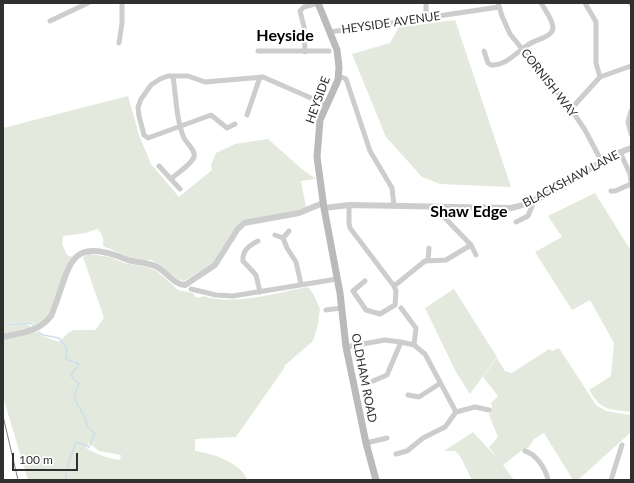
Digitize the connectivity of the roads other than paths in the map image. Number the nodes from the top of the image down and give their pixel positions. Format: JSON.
{"nodes":[{"id":1,"x":88,"y":3,"type":"edge"},
{"id":2,"x":122,"y":3,"type":"edge"},
{"id":3,"x":318,"y":3,"type":"edge"},
{"id":4,"x":426,"y":3,"type":"edge"},
{"id":5,"x":541,"y":3,"type":"edge"},
{"id":6,"x":585,"y":3,"type":"edge"},
{"id":7,"x":498,"y":5,"type":"edge"},
{"id":8,"x":426,"y":18,"type":"junction"},
{"id":9,"x":50,"y":21,"type":"dead end"},
{"id":10,"x":330,"y":32,"type":"junction"},
{"id":11,"x":119,"y":43,"type":"dead end"},
{"id":12,"x":522,"y":49,"type":"junction"},
{"id":13,"x":258,"y":51,"type":"dead end"},
{"id":14,"x":329,"y":51,"type":"dead end"},
{"id":15,"x":484,"y":51,"type":"dead end"},
{"id":16,"x":305,"y":52,"type":"junction"},
{"id":17,"x":631,"y":66,"type":"edge"},
{"id":18,"x":173,"y":76,"type":"junction"},
{"id":19,"x":339,"y":76,"type":"junction"},
{"id":20,"x":260,"y":77,"type":"junction"},
{"id":21,"x":600,"y":77,"type":"junction"},
{"id":22,"x":327,"y":105,"type":"junction"},
{"id":23,"x":571,"y":109,"type":"junction"},
{"id":24,"x":631,"y":111,"type":"edge"},
{"id":25,"x":247,"y":115,"type":"dead end"},
{"id":26,"x":235,"y":124,"type":"dead end"},
{"id":27,"x":180,"y":126,"type":"junction"},
{"id":28,"x":631,"y":134,"type":"edge"},
{"id":29,"x":631,"y":148,"type":"edge"},
{"id":30,"x":620,"y":152,"type":"junction"},
{"id":31,"x":602,"y":162,"type":"junction"},
{"id":32,"x":159,"y":166,"type":"dead end"},
{"id":33,"x":631,"y":174,"type":"edge"},
{"id":34,"x":171,"y":179,"type":"junction"},
{"id":35,"x":631,"y":183,"type":"edge"},
{"id":36,"x":180,"y":189,"type":"dead end"},
{"id":37,"x":611,"y":191,"type":"dead end"},
{"id":38,"x":535,"y":199,"type":"junction"},
{"id":39,"x":350,"y":205,"type":"junction"},
{"id":40,"x":323,"y":206,"type":"junction"},
{"id":41,"x":394,"y":206,"type":"junction"},
{"id":42,"x":439,"y":207,"type":"junction"},
{"id":43,"x":516,"y":222,"type":"dead end"},
{"id":44,"x":289,"y":231,"type":"dead end"},
{"id":45,"x":275,"y":234,"type":"dead end"},
{"id":46,"x":283,"y":238,"type":"junction"},
{"id":47,"x":258,"y":241,"type":"dead end"},
{"id":48,"x":471,"y":245,"type":"junction"},
{"id":49,"x":429,"y":248,"type":"dead end"},
{"id":50,"x":476,"y":255,"type":"dead end"},
{"id":51,"x":427,"y":261,"type":"junction"},
{"id":52,"x":337,"y":279,"type":"junction"},
{"id":53,"x":365,"y":281,"type":"dead end"},
{"id":54,"x":301,"y":284,"type":"junction"},
{"id":55,"x":395,"y":288,"type":"junction"},
{"id":56,"x":191,"y":289,"type":"dead end"},
{"id":57,"x":260,"y":292,"type":"junction"},
{"id":58,"x":341,"y":308,"type":"junction"},
{"id":59,"x":401,"y":308,"type":"dead end"},
{"id":60,"x":326,"y":310,"type":"dead end"},
{"id":61,"x":3,"y":337,"type":"edge"},
{"id":62,"x":401,"y":342,"type":"junction"},
{"id":63,"x":414,"y":346,"type":"junction"},
{"id":64,"x":346,"y":347,"type":"junction"},
{"id":65,"x":373,"y":381,"type":"dead end"},
{"id":66,"x":439,"y":384,"type":"junction"},
{"id":67,"x":408,"y":395,"type":"dead end"},
{"id":68,"x":489,"y":410,"type":"dead end"},
{"id":69,"x":456,"y":412,"type":"junction"},
{"id":70,"x":387,"y":438,"type":"dead end"},
{"id":71,"x":366,"y":443,"type":"junction"},
{"id":72,"x":622,"y":445,"type":"dead end"},
{"id":73,"x":525,"y":451,"type":"dead end"},
{"id":74,"x":396,"y":454,"type":"dead end"},
{"id":75,"x":376,"y":480,"type":"edge"},
{"id":76,"x":548,"y":480,"type":"edge"},
{"id":77,"x":611,"y":480,"type":"edge"}],
"edges":[{"from":1,"to":9,"type":"street"},
{"from":2,"to":11,"type":"street"},
{"from":3,"to":10,"type":"main road","name":"HEYSIDE"},
{"from":3,"to":16,"type":"street"},
{"from":4,"to":8,"type":"street"},
{"from":5,"to":12,"type":"street"},
{"from":6,"to":21,"type":"street"},
{"from":7,"to":8,"type":"street","name":"HEYSIDE AVENUE"},
{"from":7,"to":12,"type":"street","name":"CORNISH WAY"},
{"from":8,"to":10,"type":"street","name":"HEYSIDE AVENUE"},
{"from":10,"to":19,"type":"main road","name":"HEYSIDE"},
{"from":12,"to":15,"type":"street"},
{"from":12,"to":23,"type":"street","name":"CORNISH WAY"},
{"from":13,"to":16,"type":"street"},
{"from":14,"to":16,"type":"street"},
{"from":17,"to":21,"type":"street"},
{"from":18,"to":20,"type":"street"},
{"from":18,"to":27,"type":"street"},
{"from":18,"to":27,"type":"street"},
{"from":19,"to":22,"type":"main road","name":"HEYSIDE"},
{"from":19,"to":41,"type":"street"},
{"from":20,"to":22,"type":"street"},
{"from":20,"to":25,"type":"street"},
{"from":21,"to":23,"type":"street"},
{"from":22,"to":40,"type":"main road","name":"HEYSIDE"},
{"from":23,"to":31,"type":"street","name":"CORNISH WAY"},
{"from":24,"to":28,"type":"street"},
{"from":26,"to":27,"type":"street"},
{"from":27,"to":34,"type":"street"},
{"from":29,"to":30,"type":"street","name":"BLACKSHAW LANE"},
{"from":30,"to":31,"type":"street","name":"BLACKSHAW LANE"},
{"from":30,"to":33,"type":"street"},
{"from":31,"to":38,"type":"street","name":"BLACKSHAW LANE"},
{"from":32,"to":34,"type":"street"},
{"from":33,"to":35,"type":"street"},
{"from":34,"to":36,"type":"street"},
{"from":35,"to":37,"type":"street"},
{"from":38,"to":42,"type":"street","name":"BLACKSHAW LANE"},
{"from":38,"to":43,"type":"street"},
{"from":39,"to":40,"type":"street"},
{"from":39,"to":41,"type":"street"},
{"from":39,"to":55,"type":"street"},
{"from":40,"to":52,"type":"main road","name":"HEYSIDE"},
{"from":40,"to":61,"type":"street"},
{"from":41,"to":42,"type":"street"},
{"from":42,"to":48,"type":"street"},
{"from":44,"to":46,"type":"street"},
{"from":45,"to":46,"type":"street"},
{"from":46,"to":54,"type":"street"},
{"from":47,"to":57,"type":"street"},
{"from":48,"to":50,"type":"street"},
{"from":48,"to":51,"type":"street"},
{"from":49,"to":51,"type":"street"},
{"from":51,"to":55,"type":"street"},
{"from":52,"to":54,"type":"street"},
{"from":52,"to":58,"type":"main road","name":"OLDHAM ROAD"},
{"from":53,"to":55,"type":"street"},
{"from":54,"to":57,"type":"street"},
{"from":56,"to":57,"type":"street"},
{"from":58,"to":60,"type":"street"},
{"from":58,"to":64,"type":"main road","name":"OLDHAM ROAD"},
{"from":59,"to":63,"type":"street"},
{"from":62,"to":63,"type":"street"},
{"from":62,"to":64,"type":"street"},
{"from":62,"to":65,"type":"street"},
{"from":63,"to":66,"type":"street"},
{"from":64,"to":71,"type":"main road","name":"OLDHAM ROAD"},
{"from":66,"to":67,"type":"street"},
{"from":66,"to":69,"type":"street"},
{"from":68,"to":69,"type":"street"},
{"from":69,"to":74,"type":"street"},
{"from":70,"to":71,"type":"street"},
{"from":71,"to":75,"type":"main road","name":"OLDHAM ROAD"},
{"from":72,"to":77,"type":"street"},
{"from":73,"to":76,"type":"street"}]}
